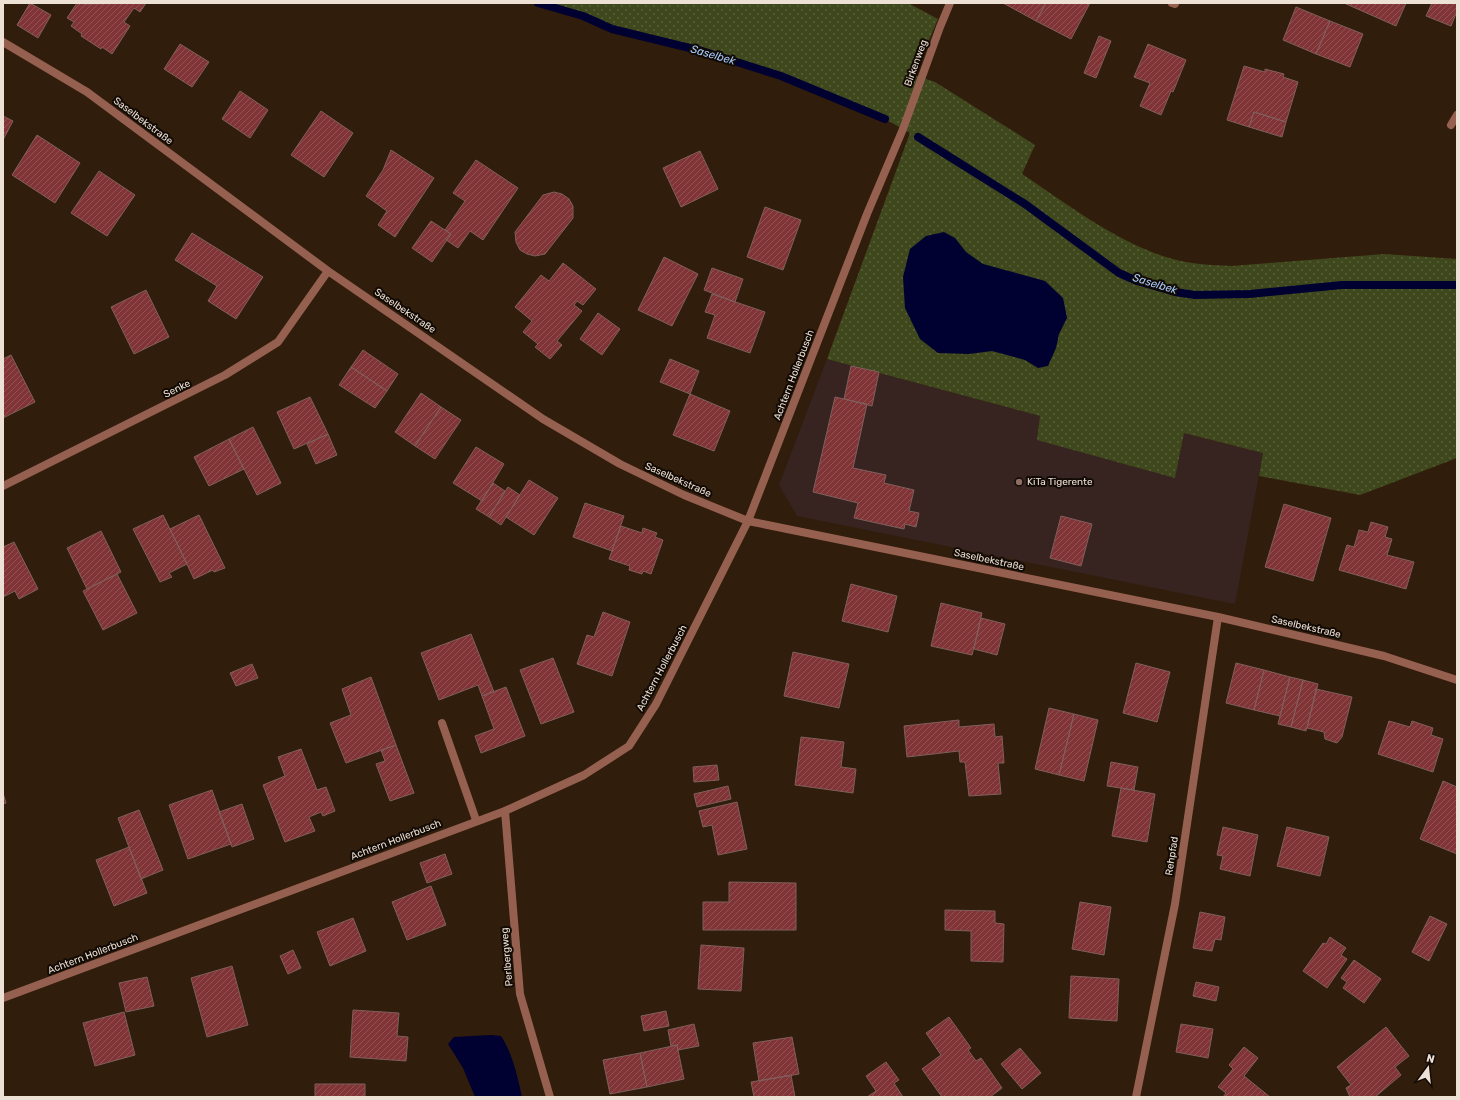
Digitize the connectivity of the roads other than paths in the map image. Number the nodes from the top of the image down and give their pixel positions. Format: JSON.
{"nodes":[{"id":1,"x":950,"y":3,"type":"edge"},
{"id":2,"x":3,"y":42,"type":"edge"},
{"id":3,"x":1457,"y":115,"type":"edge"},
{"id":4,"x":1451,"y":126,"type":"dead end"},
{"id":5,"x":903,"y":129,"type":"joint"},
{"id":6,"x":328,"y":272,"type":"junction"},
{"id":7,"x":3,"y":486,"type":"edge"},
{"id":8,"x":748,"y":521,"type":"junction"},
{"id":9,"x":1218,"y":617,"type":"junction"},
{"id":10,"x":1457,"y":680,"type":"edge"},
{"id":11,"x":442,"y":723,"type":"dead end"},
{"id":12,"x":505,"y":811,"type":"junction"},
{"id":13,"x":476,"y":820,"type":"junction"},
{"id":14,"x":3,"y":998,"type":"edge"},
{"id":15,"x":550,"y":1097,"type":"edge"},
{"id":16,"x":1136,"y":1097,"type":"edge"}],
"edges":[{"from":1,"to":5,"type":"street","name":"Birkenweg"},
{"from":2,"to":6,"type":"street","name":"Saselbekstraße"},
{"from":3,"to":4,"type":"street"},
{"from":5,"to":8,"type":"street","name":"Achtern Hollerbusch"},
{"from":6,"to":7,"type":"street","name":"Senke"},
{"from":6,"to":8,"type":"street","name":"Saselbekstraße"},
{"from":8,"to":9,"type":"street","name":"Saselbekstraße"},
{"from":8,"to":12,"type":"street","name":"Achtern Hollerbusch"},
{"from":9,"to":10,"type":"street","name":"Saselbekstraße"},
{"from":9,"to":16,"type":"street","name":"Rehpfad"},
{"from":11,"to":13,"type":"street"},
{"from":12,"to":13,"type":"street","name":"Achtern Hollerbusch"},
{"from":12,"to":15,"type":"street","name":"Perlbergweg"},
{"from":13,"to":14,"type":"street","name":"Achtern Hollerbusch"}]}
